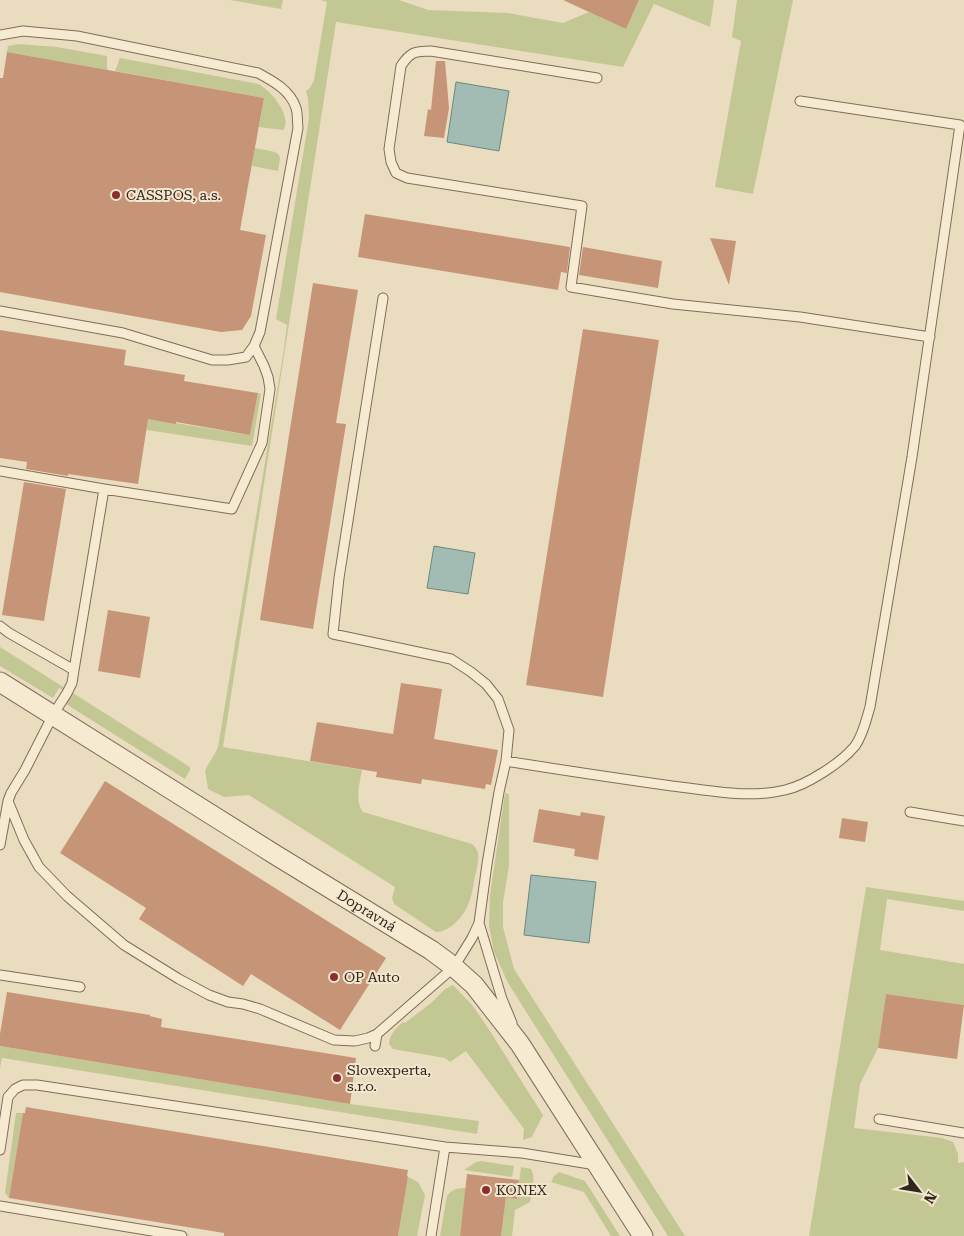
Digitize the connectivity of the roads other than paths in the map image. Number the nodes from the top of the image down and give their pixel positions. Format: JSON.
{"nodes":[{"id":1,"x":0,"y":35,"type":"edge"},
{"id":2,"x":597,"y":78,"type":"dead end"},
{"id":3,"x":800,"y":101,"type":"dead end"},
{"id":4,"x":383,"y":298,"type":"dead end"},
{"id":5,"x":0,"y":311,"type":"edge"},
{"id":6,"x":930,"y":337,"type":"junction"},
{"id":7,"x":254,"y":346,"type":"junction"},
{"id":8,"x":0,"y":471,"type":"edge"},
{"id":9,"x":104,"y":489,"type":"junction"},
{"id":10,"x":0,"y":626,"type":"edge"},
{"id":11,"x":74,"y":670,"type":"junction"},
{"id":12,"x":0,"y":682,"type":"edge"},
{"id":13,"x":53,"y":715,"type":"junction"},
{"id":14,"x":506,"y":761,"type":"junction"},
{"id":15,"x":8,"y":802,"type":"junction"},
{"id":16,"x":910,"y":812,"type":"dead end"},
{"id":17,"x":964,"y":821,"type":"edge"},
{"id":18,"x":0,"y":845,"type":"edge"},
{"id":19,"x":479,"y":923,"type":"junction"},
{"id":20,"x":454,"y":967,"type":"junction"},
{"id":21,"x":0,"y":975,"type":"edge"},
{"id":22,"x":80,"y":987,"type":"dead end"},
{"id":23,"x":377,"y":1034,"type":"junction"},
{"id":24,"x":520,"y":1044,"type":"junction"},
{"id":25,"x":375,"y":1046,"type":"dead end"},
{"id":26,"x":879,"y":1119,"type":"dead end"},
{"id":27,"x":964,"y":1133,"type":"edge"},
{"id":28,"x":445,"y":1148,"type":"junction"},
{"id":29,"x":0,"y":1150,"type":"edge"},
{"id":30,"x":598,"y":1166,"type":"junction"},
{"id":31,"x":0,"y":1206,"type":"edge"},
{"id":32,"x":182,"y":1236,"type":"edge"},
{"id":33,"x":431,"y":1236,"type":"edge"},
{"id":34,"x":643,"y":1236,"type":"edge"}],
"edges":[{"from":1,"to":7,"type":"lane"},
{"from":2,"to":6,"type":"lane"},
{"from":3,"to":6,"type":"lane"},
{"from":4,"to":14,"type":"lane"},
{"from":5,"to":7,"type":"lane"},
{"from":6,"to":14,"type":"lane"},
{"from":7,"to":9,"type":"lane"},
{"from":8,"to":9,"type":"lane"},
{"from":9,"to":11,"type":"lane"},
{"from":10,"to":11,"type":"lane"},
{"from":11,"to":13,"type":"lane"},
{"from":12,"to":13,"type":"street","name":"Dopravná"},
{"from":13,"to":15,"type":"lane"},
{"from":13,"to":20,"type":"street","name":"Dopravná"},
{"from":14,"to":19,"type":"lane"},
{"from":15,"to":18,"type":"lane"},
{"from":15,"to":23,"type":"lane"},
{"from":16,"to":17,"type":"lane"},
{"from":19,"to":20,"type":"lane"},
{"from":19,"to":24,"type":"lane"},
{"from":20,"to":23,"type":"lane"},
{"from":20,"to":24,"type":"street","name":"Dopravná"},
{"from":21,"to":22,"type":"lane"},
{"from":23,"to":25,"type":"lane"},
{"from":24,"to":30,"type":"street","name":"Dopravná"},
{"from":26,"to":27,"type":"lane"},
{"from":28,"to":29,"type":"lane"},
{"from":28,"to":30,"type":"lane"},
{"from":28,"to":33,"type":"lane"},
{"from":30,"to":34,"type":"street","name":"Dopravná"},
{"from":31,"to":32,"type":"lane"}]}
